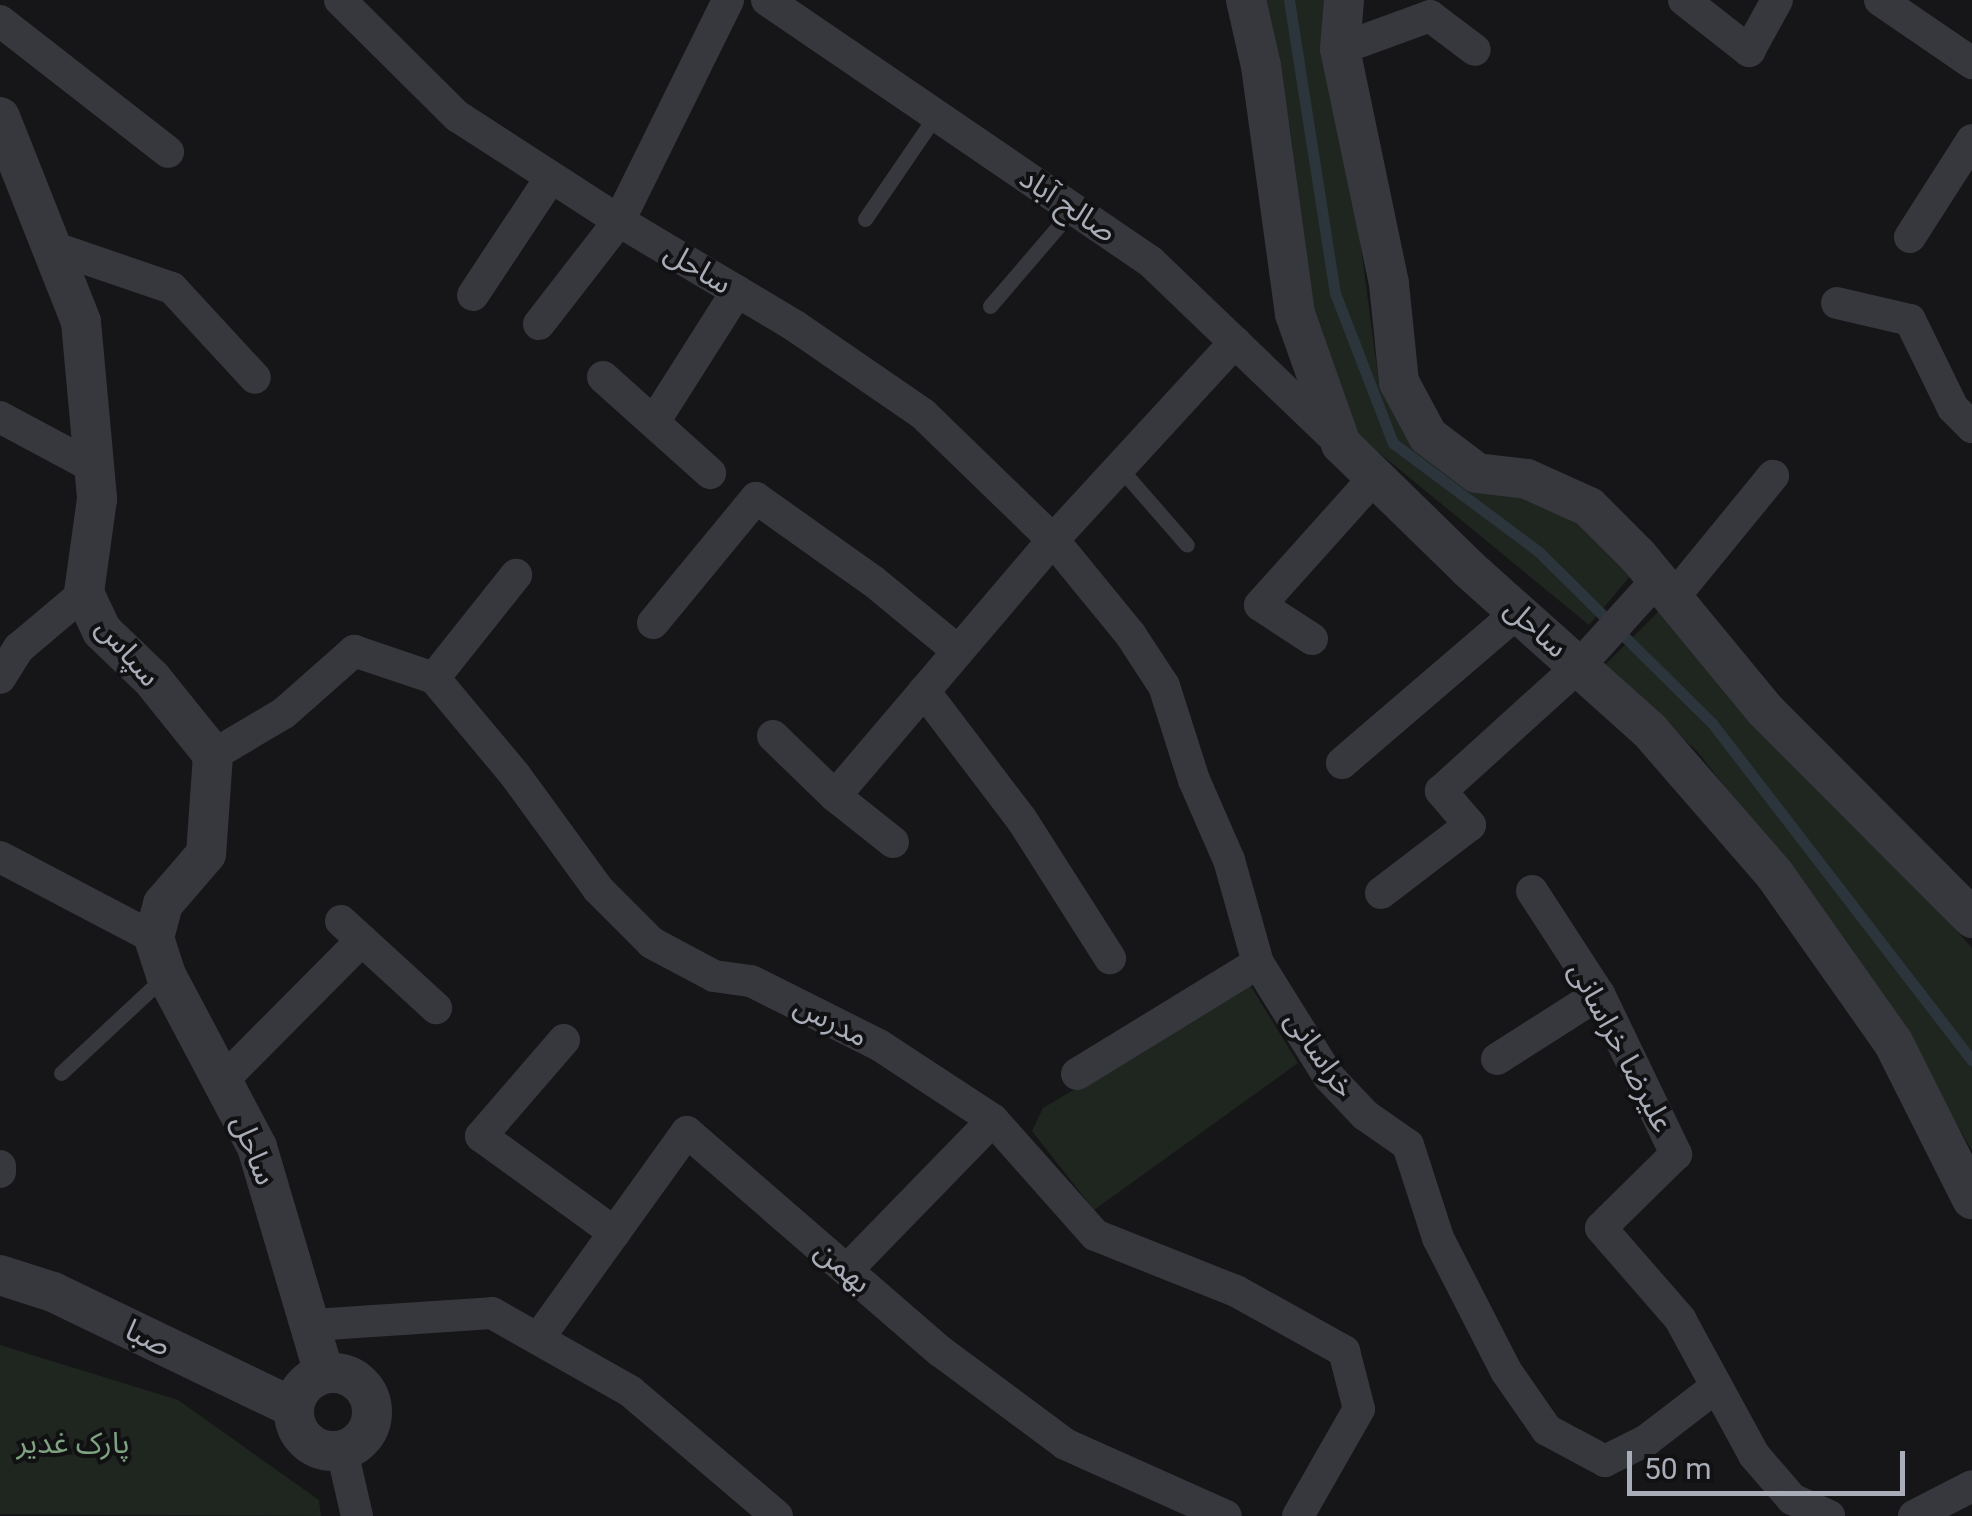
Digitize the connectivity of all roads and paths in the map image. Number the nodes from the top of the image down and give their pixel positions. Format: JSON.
{"nodes":[{"id":1,"x":340,"y":0,"type":"edge"},
{"id":2,"x":728,"y":0,"type":"edge"},
{"id":3,"x":768,"y":0,"type":"edge"},
{"id":4,"x":1246,"y":0,"type":"edge"},
{"id":5,"x":1344,"y":0,"type":"edge"},
{"id":6,"x":1684,"y":0,"type":"edge"},
{"id":7,"x":1777,"y":0,"type":"edge"},
{"id":8,"x":1880,"y":0,"type":"edge"},
{"id":9,"x":0,"y":21,"type":"edge"},
{"id":10,"x":1340,"y":49,"type":"junction"},
{"id":11,"x":1475,"y":50,"type":"dead end"},
{"id":12,"x":1972,"y":63,"type":"edge"},
{"id":13,"x":936,"y":115,"type":"junction"},
{"id":14,"x":0,"y":116,"type":"edge"},
{"id":15,"x":1972,"y":140,"type":"edge"},
{"id":16,"x":168,"y":152,"type":"dead end"},
{"id":17,"x":550,"y":176,"type":"junction"},
{"id":18,"x":1073,"y":209,"type":"junction"},
{"id":19,"x":865,"y":219,"type":"dead end"},
{"id":20,"x":619,"y":221,"type":"junction"},
{"id":21,"x":1910,"y":237,"type":"dead end"},
{"id":22,"x":52,"y":248,"type":"junction"},
{"id":23,"x":737,"y":291,"type":"junction"},
{"id":24,"x":473,"y":295,"type":"dead end"},
{"id":25,"x":1838,"y":304,"type":"dead end"},
{"id":26,"x":990,"y":306,"type":"dead end"},
{"id":27,"x":539,"y":324,"type":"dead end"},
{"id":28,"x":1234,"y":342,"type":"junction"},
{"id":29,"x":603,"y":377,"type":"dead end"},
{"id":30,"x":255,"y":378,"type":"dead end"},
{"id":31,"x":0,"y":417,"type":"edge"},
{"id":32,"x":654,"y":422,"type":"junction"},
{"id":33,"x":1972,"y":426,"type":"edge"},
{"id":34,"x":1341,"y":444,"type":"junction"},
{"id":35,"x":1120,"y":467,"type":"junction"},
{"id":36,"x":95,"y":468,"type":"junction"},
{"id":37,"x":710,"y":472,"type":"dead end"},
{"id":38,"x":1374,"y":476,"type":"junction"},
{"id":39,"x":1773,"y":476,"type":"dead end"},
{"id":40,"x":1053,"y":540,"type":"junction"},
{"id":41,"x":1187,"y":545,"type":"dead end"},
{"id":42,"x":516,"y":575,"type":"dead end"},
{"id":43,"x":1665,"y":589,"type":"junction"},
{"id":44,"x":84,"y":594,"type":"junction"},
{"id":45,"x":1518,"y":612,"type":"junction"},
{"id":46,"x":653,"y":623,"type":"dead end"},
{"id":47,"x":1312,"y":639,"type":"dead end"},
{"id":48,"x":958,"y":651,"type":"junction"},
{"id":49,"x":1579,"y":666,"type":"junction"},
{"id":50,"x":0,"y":678,"type":"edge"},
{"id":51,"x":434,"y":678,"type":"junction"},
{"id":52,"x":924,"y":691,"type":"junction"},
{"id":53,"x":773,"y":736,"type":"dead end"},
{"id":54,"x":213,"y":755,"type":"junction"},
{"id":55,"x":1342,"y":763,"type":"dead end"},
{"id":56,"x":835,"y":796,"type":"junction"},
{"id":57,"x":893,"y":842,"type":"dead end"},
{"id":58,"x":0,"y":857,"type":"edge"},
{"id":59,"x":1532,"y":891,"type":"dead end"},
{"id":60,"x":1381,"y":893,"type":"dead end"},
{"id":61,"x":1972,"y":918,"type":"edge"},
{"id":62,"x":160,"y":957,"type":"junction"},
{"id":63,"x":1110,"y":958,"type":"dead end"},
{"id":64,"x":1258,"y":963,"type":"junction"},
{"id":65,"x":1599,"y":994,"type":"junction"},
{"id":66,"x":436,"y":1008,"type":"dead end"},
{"id":67,"x":564,"y":1040,"type":"dead end"},
{"id":68,"x":1497,"y":1059,"type":"dead end"},
{"id":69,"x":60,"y":1073,"type":"dead end"},
{"id":70,"x":1077,"y":1074,"type":"dead end"},
{"id":71,"x":223,"y":1080,"type":"junction"},
{"id":72,"x":993,"y":1120,"type":"junction"},
{"id":73,"x":1972,"y":1199,"type":"edge"},
{"id":74,"x":614,"y":1232,"type":"junction"},
{"id":75,"x":846,"y":1270,"type":"junction"},
{"id":76,"x":0,"y":1275,"type":"edge"},
{"id":77,"x":313,"y":1325,"type":"junction"},
{"id":78,"x":538,"y":1339,"type":"junction"},
{"id":79,"x":324,"y":1373,"type":"junction"},
{"id":80,"x":1717,"y":1386,"type":"junction"},
{"id":81,"x":294,"y":1408,"type":"junction"},
{"id":82,"x":342,"y":1451,"type":"junction"},
{"id":83,"x":1972,"y":1486,"type":"edge"},
{"id":84,"x":1925,"y":1513,"type":"edge"},
{"id":85,"x":357,"y":1516,"type":"edge"},
{"id":86,"x":777,"y":1516,"type":"edge"},
{"id":87,"x":1226,"y":1516,"type":"edge"},
{"id":88,"x":1298,"y":1516,"type":"edge"},
{"id":89,"x":1829,"y":1516,"type":"edge"}],
"edges":[{"from":1,"to":17,"type":"street","name":"ساحل"},
{"from":2,"to":20,"type":"street"},
{"from":3,"to":13,"type":"street","name":"صالح آباد"},
{"from":4,"to":34,"type":"street","name":"ساحل"},
{"from":5,"to":10,"type":"street"},
{"from":6,"to":7,"type":"street"},
{"from":8,"to":12,"type":"street"},
{"from":9,"to":16,"type":"street"},
{"from":10,"to":11,"type":"street"},
{"from":10,"to":43,"type":"street"},
{"from":13,"to":18,"type":"street","name":"صالح آباد"},
{"from":13,"to":19,"type":"lane"},
{"from":14,"to":22,"type":"street","name":"سپاس"},
{"from":15,"to":21,"type":"street"},
{"from":17,"to":20,"type":"street","name":"ساحل"},
{"from":17,"to":24,"type":"street"},
{"from":18,"to":26,"type":"lane"},
{"from":18,"to":28,"type":"street","name":"صالح آباد"},
{"from":20,"to":23,"type":"street","name":"ساحل"},
{"from":20,"to":27,"type":"street"},
{"from":22,"to":30,"type":"street"},
{"from":22,"to":36,"type":"street","name":"سپاس"},
{"from":23,"to":32,"type":"street"},
{"from":23,"to":40,"type":"street","name":"ساحل"},
{"from":25,"to":33,"type":"street"},
{"from":28,"to":34,"type":"street","name":"صالح آباد"},
{"from":28,"to":35,"type":"street"},
{"from":29,"to":32,"type":"street"},
{"from":31,"to":36,"type":"street"},
{"from":32,"to":37,"type":"street"},
{"from":34,"to":38,"type":"street","name":"ساحل"},
{"from":35,"to":40,"type":"street"},
{"from":35,"to":41,"type":"lane"},
{"from":36,"to":44,"type":"street","name":"سپاس"},
{"from":38,"to":45,"type":"street","name":"ساحل"},
{"from":38,"to":47,"type":"street"},
{"from":39,"to":43,"type":"street"},
{"from":40,"to":48,"type":"street"},
{"from":40,"to":64,"type":"street","name":"خراسانی"},
{"from":42,"to":51,"type":"street"},
{"from":43,"to":49,"type":"street"},
{"from":43,"to":61,"type":"street"},
{"from":44,"to":50,"type":"street"},
{"from":44,"to":54,"type":"street","name":"سپاس"},
{"from":45,"to":49,"type":"street","name":"ساحل"},
{"from":45,"to":55,"type":"street"},
{"from":46,"to":48,"type":"street"},
{"from":48,"to":52,"type":"street"},
{"from":49,"to":60,"type":"street"},
{"from":49,"to":73,"type":"street","name":"ساحل"},
{"from":51,"to":54,"type":"street"},
{"from":51,"to":72,"type":"street","name":"مدرس"},
{"from":52,"to":56,"type":"street"},
{"from":52,"to":63,"type":"street"},
{"from":53,"to":56,"type":"street"},
{"from":54,"to":62,"type":"street"},
{"from":56,"to":57,"type":"street"},
{"from":58,"to":62,"type":"street"},
{"from":59,"to":65,"type":"street","name":"علیرضا خراسانی"},
{"from":62,"to":69,"type":"lane"},
{"from":62,"to":71,"type":"street","name":"ساحل"},
{"from":64,"to":70,"type":"street"},
{"from":64,"to":80,"type":"street","name":"خراسانی"},
{"from":65,"to":68,"type":"street"},
{"from":65,"to":80,"type":"street","name":"علیرضا خراسانی"},
{"from":66,"to":71,"type":"street"},
{"from":67,"to":74,"type":"street"},
{"from":71,"to":77,"type":"street","name":"ساحل"},
{"from":72,"to":75,"type":"street"},
{"from":72,"to":88,"type":"street","name":"مدرس"},
{"from":74,"to":75,"type":"street","name":"بهمن"},
{"from":74,"to":78,"type":"street","name":"بهمن"},
{"from":75,"to":87,"type":"street","name":"بهمن"},
{"from":76,"to":81,"type":"street","name":"صبا"},
{"from":77,"to":78,"type":"street"},
{"from":77,"to":79,"type":"street","name":"ساحل"},
{"from":78,"to":86,"type":"street"},
{"from":79,"to":81,"type":"street"},
{"from":79,"to":82,"type":"street"},
{"from":80,"to":89,"type":"street","name":"علیرضا خراسانی"},
{"from":81,"to":82,"type":"street"},
{"from":82,"to":85,"type":"street"},
{"from":83,"to":84,"type":"street"}]}
